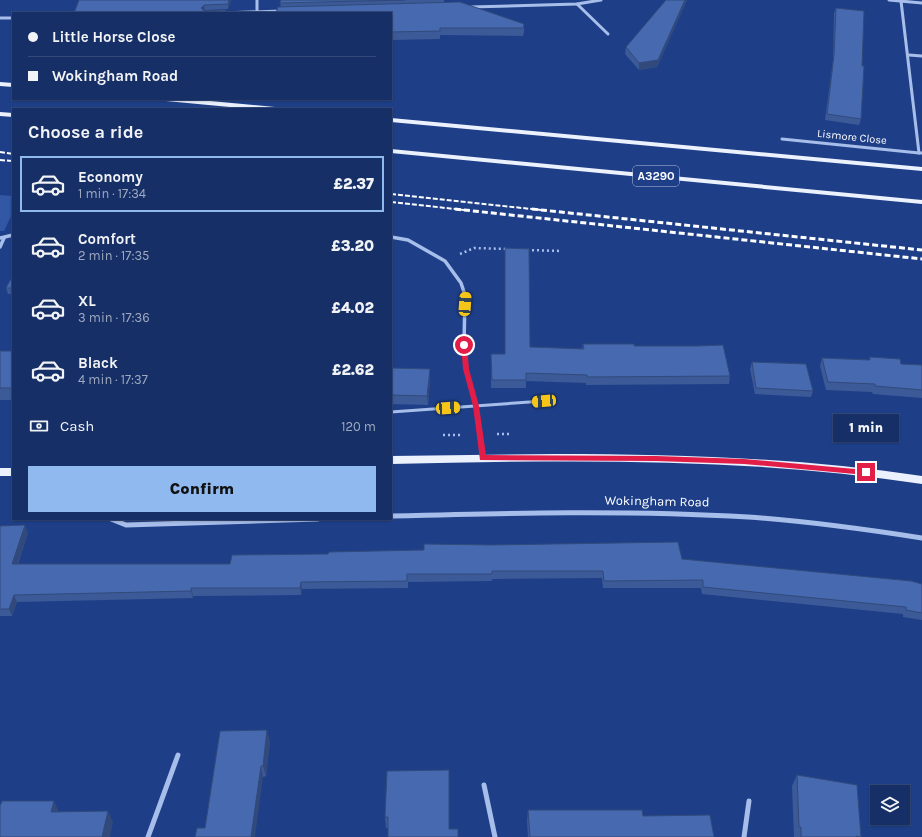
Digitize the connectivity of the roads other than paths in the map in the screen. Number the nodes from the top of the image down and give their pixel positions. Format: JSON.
{"nodes":[{"id":1,"x":258,"y":0,"type":"edge"},
{"id":2,"x":602,"y":0,"type":"edge"},
{"id":3,"x":889,"y":0,"type":"edge"},
{"id":4,"x":901,"y":1,"type":"junction"},
{"id":5,"x":577,"y":4,"type":"junction"},
{"id":6,"x":922,"y":4,"type":"edge"},
{"id":7,"x":464,"y":7,"type":"edge"},
{"id":8,"x":289,"y":11,"type":"edge"},
{"id":9,"x":257,"y":12,"type":"joint"},
{"id":10,"x":0,"y":18,"type":"edge"},
{"id":11,"x":12,"y":18,"type":"edge"},
{"id":12,"x":608,"y":34,"type":"dead end"},
{"id":13,"x":909,"y":55,"type":"junction"},
{"id":14,"x":922,"y":56,"type":"edge"},
{"id":15,"x":0,"y":84,"type":"edge"},
{"id":16,"x":12,"y":85,"type":"edge"},
{"id":17,"x":177,"y":100,"type":"edge"},
{"id":18,"x":264,"y":108,"type":"edge"},
{"id":19,"x":0,"y":114,"type":"edge"},
{"id":20,"x":12,"y":115,"type":"edge"},
{"id":21,"x":392,"y":120,"type":"edge"},
{"id":22,"x":782,"y":139,"type":"dead end"},
{"id":23,"x":392,"y":150,"type":"edge"},
{"id":24,"x":921,"y":153,"type":"edge"},
{"id":25,"x":922,"y":169,"type":"edge"},
{"id":26,"x":922,"y":202,"type":"edge"},
{"id":27,"x":12,"y":235,"type":"edge"},
{"id":28,"x":392,"y":237,"type":"edge"},
{"id":29,"x":2,"y":238,"type":"edge"},
{"id":30,"x":0,"y":247,"type":"edge"},
{"id":31,"x":544,"y":401,"type":"dead end"},
{"id":32,"x":476,"y":406,"type":"junction"},
{"id":33,"x":392,"y":412,"type":"edge"},
{"id":34,"x":483,"y":458,"type":"junction"},
{"id":35,"x":392,"y":460,"type":"edge"},
{"id":36,"x":0,"y":472,"type":"edge"},
{"id":37,"x":12,"y":472,"type":"edge"},
{"id":38,"x":922,"y":480,"type":"edge"},
{"id":39,"x":392,"y":516,"type":"edge"},
{"id":40,"x":114,"y":520,"type":"edge"},
{"id":41,"x":288,"y":520,"type":"edge"},
{"id":42,"x":922,"y":538,"type":"edge"},
{"id":43,"x":178,"y":756,"type":"dead end"},
{"id":44,"x":484,"y":785,"type":"dead end"},
{"id":45,"x":748,"y":801,"type":"dead end"},
{"id":46,"x":148,"y":837,"type":"edge"},
{"id":47,"x":495,"y":837,"type":"edge"},
{"id":48,"x":744,"y":837,"type":"edge"}],
"edges":[{"from":1,"to":9,"type":"street"},
{"from":2,"to":5,"type":"street"},
{"from":3,"to":4,"type":"street"},
{"from":4,"to":6,"type":"street"},
{"from":4,"to":13,"type":"street","name":"Lismore Close"},
{"from":5,"to":7,"type":"street"},
{"from":5,"to":12,"type":"street"},
{"from":8,"to":9,"type":"street"},
{"from":10,"to":11,"type":"street"},
{"from":13,"to":14,"type":"street"},
{"from":13,"to":24,"type":"street","name":"Lismore Close"},
{"from":15,"to":16,"type":"main road"},
{"from":17,"to":18,"type":"main road"},
{"from":19,"to":20,"type":"main road"},
{"from":21,"to":25,"type":"main road","number":"A3290"},
{"from":22,"to":24,"type":"street","name":"Lismore Close"},
{"from":23,"to":26,"type":"main road","number":"A3290"},
{"from":27,"to":29,"type":"street"},
{"from":28,"to":32,"type":"street"},
{"from":29,"to":30,"type":"street"},
{"from":31,"to":32,"type":"lane"},
{"from":32,"to":33,"type":"lane"},
{"from":32,"to":34,"type":"street"},
{"from":34,"to":35,"type":"main road"},
{"from":34,"to":38,"type":"main road"},
{"from":36,"to":37,"type":"main road"},
{"from":39,"to":42,"type":"street","name":"Wokingham Road"},
{"from":40,"to":41,"type":"street"},
{"from":43,"to":46,"type":"street"},
{"from":44,"to":47,"type":"street"},
{"from":45,"to":48,"type":"street"}]}
